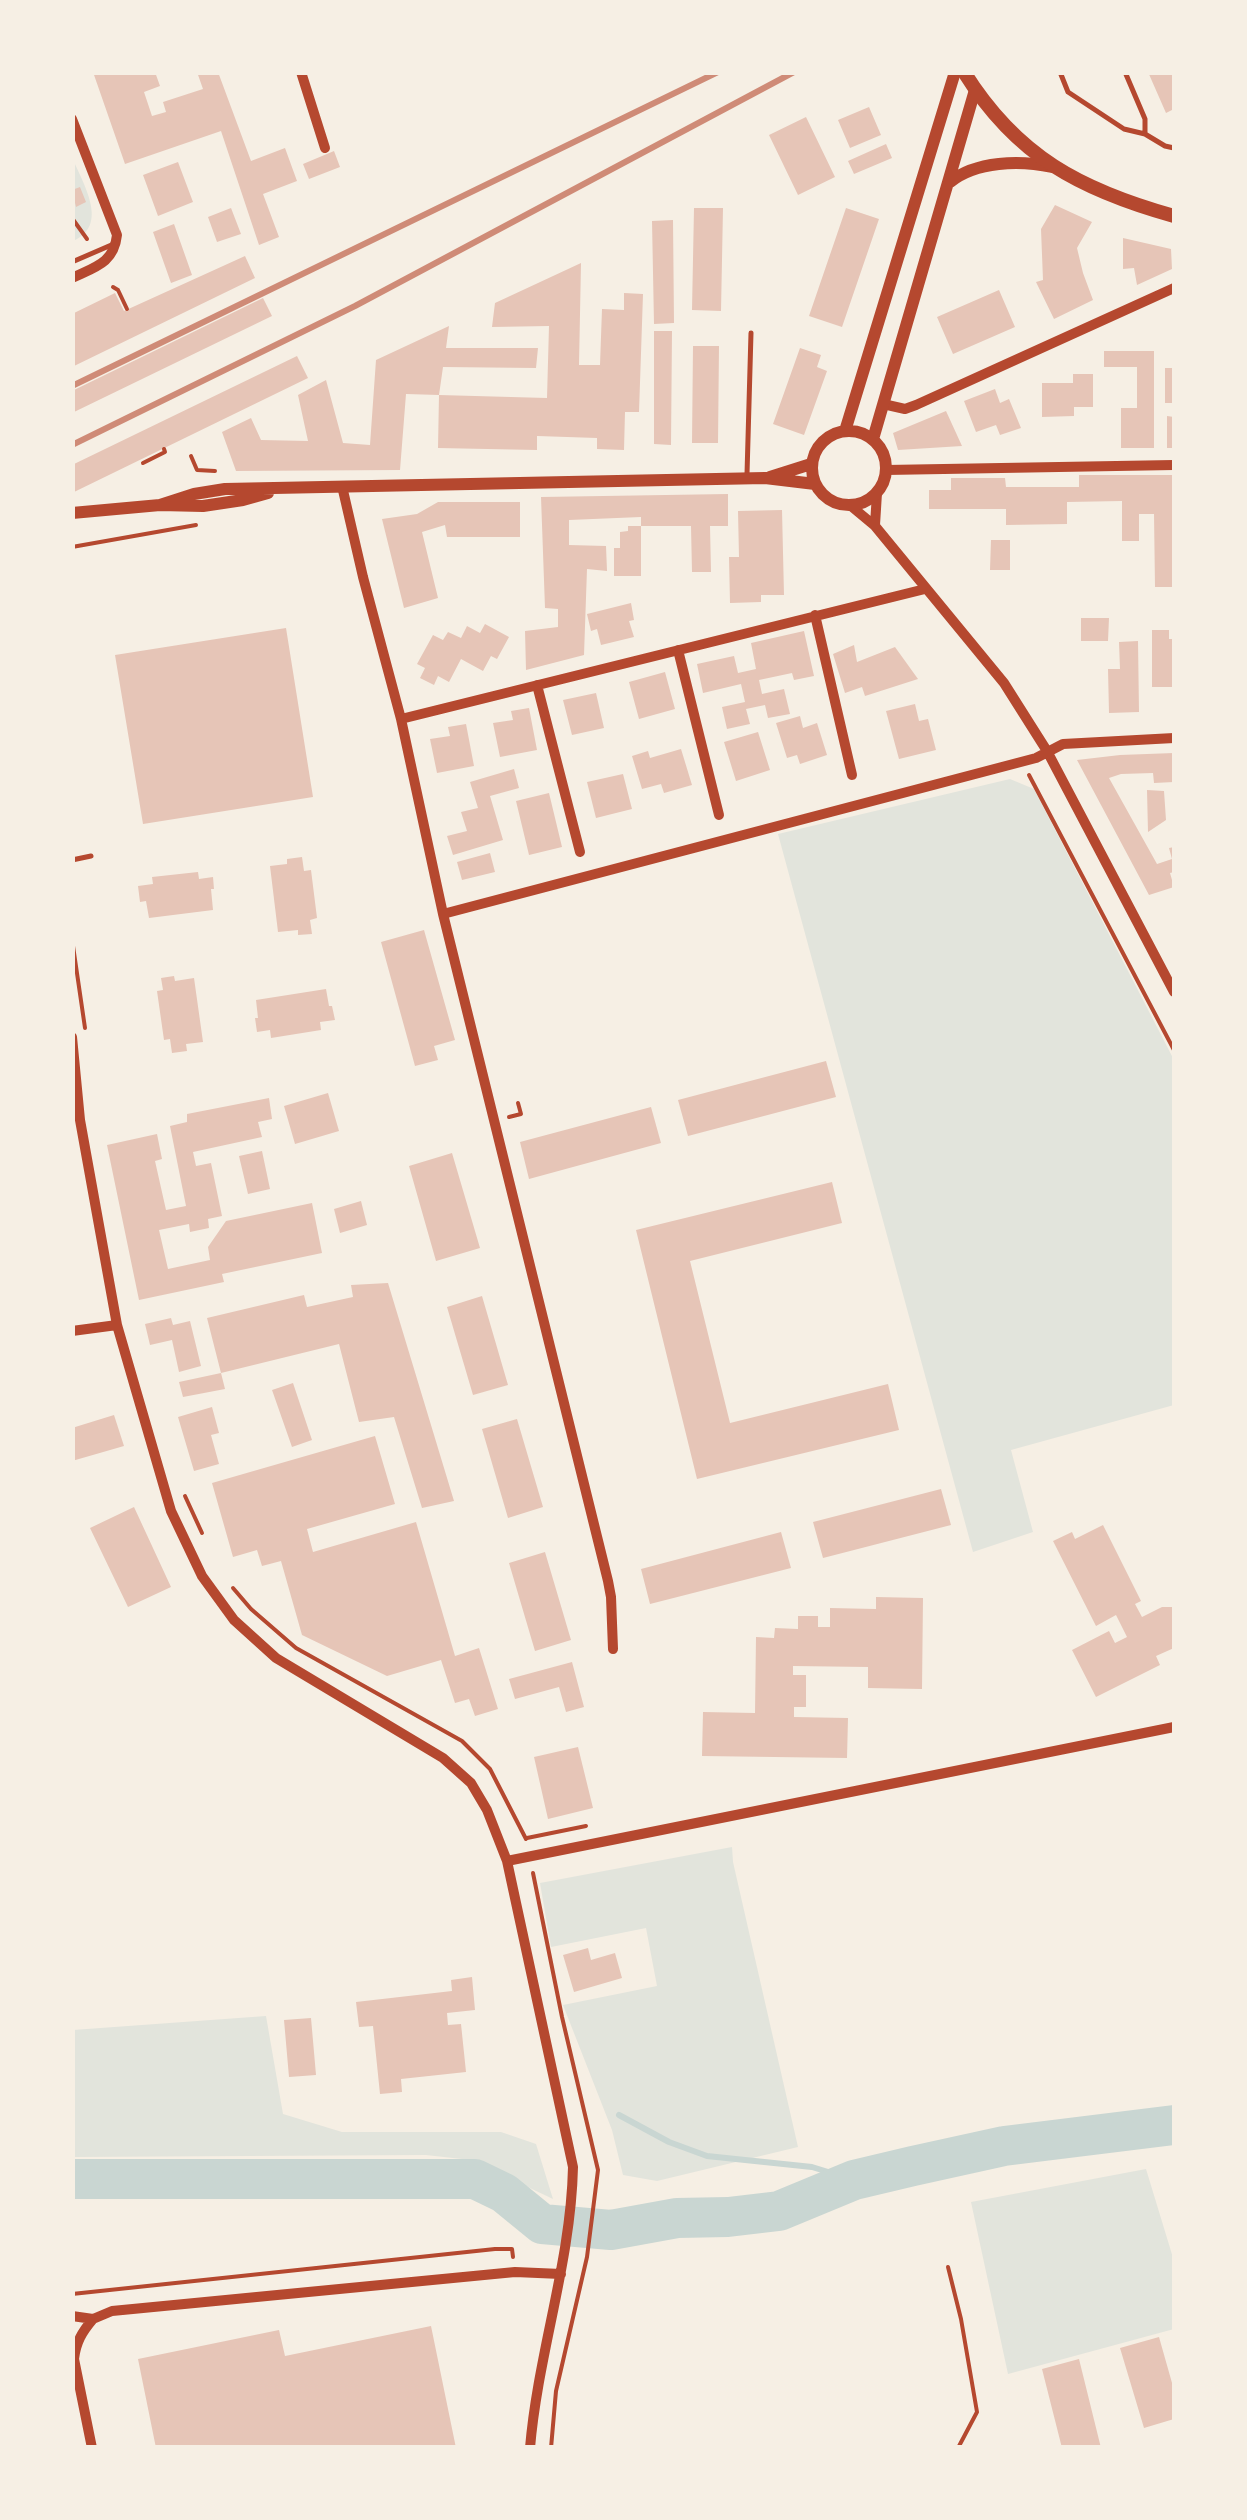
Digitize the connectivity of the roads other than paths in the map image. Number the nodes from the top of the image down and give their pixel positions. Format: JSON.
{"nodes":[{"id":1,"x":300,"y":72,"type":"edge"},
{"id":2,"x":954,"y":72,"type":"edge"},
{"id":3,"x":964,"y":72,"type":"edge"},
{"id":4,"x":1060,"y":72,"type":"edge"},
{"id":5,"x":1125,"y":72,"type":"edge"},
{"id":6,"x":975,"y":90,"type":"junction"},
{"id":7,"x":74,"y":126,"type":"edge"},
{"id":8,"x":1145,"y":134,"type":"junction"},
{"id":9,"x":325,"y":148,"type":"dead end"},
{"id":10,"x":1174,"y":148,"type":"edge"},
{"id":11,"x":1052,"y":166,"type":"junction"},
{"id":12,"x":948,"y":184,"type":"junction"},
{"id":13,"x":1174,"y":216,"type":"edge"},
{"id":14,"x":116,"y":243,"type":"junction"},
{"id":15,"x":72,"y":262,"type":"edge"},
{"id":16,"x":72,"y":278,"type":"edge"},
{"id":17,"x":1174,"y":288,"type":"edge"},
{"id":18,"x":750,"y":332,"type":"dead end"},
{"id":19,"x":883,"y":404,"type":"junction"},
{"id":20,"x":845,"y":430,"type":"junction"},
{"id":21,"x":873,"y":439,"type":"junction"},
{"id":22,"x":811,"y":464,"type":"junction"},
{"id":23,"x":1174,"y":465,"type":"edge"},
{"id":24,"x":886,"y":470,"type":"junction"},
{"id":25,"x":765,"y":478,"type":"junction"},
{"id":26,"x":747,"y":480,"type":"junction"},
{"id":27,"x":814,"y":484,"type":"junction"},
{"id":28,"x":342,"y":486,"type":"junction"},
{"id":29,"x":876,"y":493,"type":"junction"},
{"id":30,"x":852,"y":506,"type":"junction"},
{"id":31,"x":72,"y":514,"type":"edge"},
{"id":32,"x":875,"y":526,"type":"junction"},
{"id":33,"x":925,"y":589,"type":"junction"},
{"id":34,"x":814,"y":615,"type":"junction"},
{"id":35,"x":678,"y":650,"type":"junction"},
{"id":36,"x":537,"y":685,"type":"junction"},
{"id":37,"x":401,"y":719,"type":"junction"},
{"id":38,"x":1174,"y":738,"type":"edge"},
{"id":39,"x":1047,"y":750,"type":"junction"},
{"id":40,"x":852,"y":775,"type":"dead end"},
{"id":41,"x":719,"y":815,"type":"dead end"},
{"id":42,"x":580,"y":852,"type":"dead end"},
{"id":43,"x":90,"y":856,"type":"dead end"},
{"id":44,"x":72,"y":860,"type":"edge"},
{"id":45,"x":444,"y":914,"type":"junction"},
{"id":46,"x":1174,"y":992,"type":"edge"},
{"id":47,"x":72,"y":1037,"type":"edge"},
{"id":48,"x":72,"y":1090,"type":"edge"},
{"id":49,"x":79,"y":1102,"type":"junction"},
{"id":50,"x":117,"y":1326,"type":"junction"},
{"id":51,"x":72,"y":1331,"type":"edge"},
{"id":52,"x":613,"y":1649,"type":"dead end"},
{"id":53,"x":1174,"y":1727,"type":"edge"},
{"id":54,"x":506,"y":1861,"type":"junction"},
{"id":55,"x":561,"y":2274,"type":"junction"},
{"id":56,"x":72,"y":2316,"type":"edge"},
{"id":57,"x":93,"y":2319,"type":"junction"},
{"id":58,"x":92,"y":2448,"type":"edge"},
{"id":59,"x":530,"y":2448,"type":"edge"}],
"edges":[{"from":1,"to":9,"type":"street"},
{"from":2,"to":20,"type":"street"},
{"from":3,"to":6,"type":"main road"},
{"from":4,"to":8,"type":"lane"},
{"from":5,"to":8,"type":"lane"},
{"from":6,"to":11,"type":"main road"},
{"from":6,"to":12,"type":"street"},
{"from":7,"to":14,"type":"street"},
{"from":8,"to":10,"type":"lane"},
{"from":11,"to":12,"type":"street"},
{"from":11,"to":13,"type":"main road"},
{"from":12,"to":19,"type":"street"},
{"from":14,"to":15,"type":"lane"},
{"from":14,"to":16,"type":"street"},
{"from":17,"to":19,"type":"street"},
{"from":18,"to":26,"type":"lane"},
{"from":19,"to":21,"type":"street"},
{"from":20,"to":21,"type":"street"},
{"from":20,"to":22,"type":"street"},
{"from":21,"to":24,"type":"street"},
{"from":22,"to":25,"type":"street"},
{"from":22,"to":27,"type":"street"},
{"from":23,"to":24,"type":"street"},
{"from":24,"to":29,"type":"street"},
{"from":25,"to":26,"type":"street"},
{"from":25,"to":27,"type":"street"},
{"from":26,"to":28,"type":"street"},
{"from":27,"to":30,"type":"street"},
{"from":28,"to":31,"type":"street"},
{"from":28,"to":37,"type":"street"},
{"from":29,"to":30,"type":"street"},
{"from":29,"to":32,"type":"street"},
{"from":30,"to":32,"type":"street"},
{"from":32,"to":33,"type":"street"},
{"from":33,"to":34,"type":"street"},
{"from":33,"to":39,"type":"street"},
{"from":34,"to":35,"type":"street"},
{"from":34,"to":40,"type":"street"},
{"from":35,"to":36,"type":"street"},
{"from":35,"to":41,"type":"street"},
{"from":36,"to":37,"type":"street"},
{"from":36,"to":42,"type":"street"},
{"from":37,"to":45,"type":"street"},
{"from":38,"to":39,"type":"street"},
{"from":39,"to":45,"type":"street"},
{"from":39,"to":46,"type":"street"},
{"from":43,"to":44,"type":"lane"},
{"from":45,"to":52,"type":"street"},
{"from":47,"to":49,"type":"street"},
{"from":48,"to":49,"type":"street"},
{"from":49,"to":50,"type":"street"},
{"from":50,"to":51,"type":"street"},
{"from":50,"to":54,"type":"street"},
{"from":53,"to":54,"type":"street"},
{"from":54,"to":55,"type":"street"},
{"from":55,"to":57,"type":"street"},
{"from":55,"to":59,"type":"street"},
{"from":56,"to":57,"type":"street"},
{"from":57,"to":58,"type":"street"}]}
